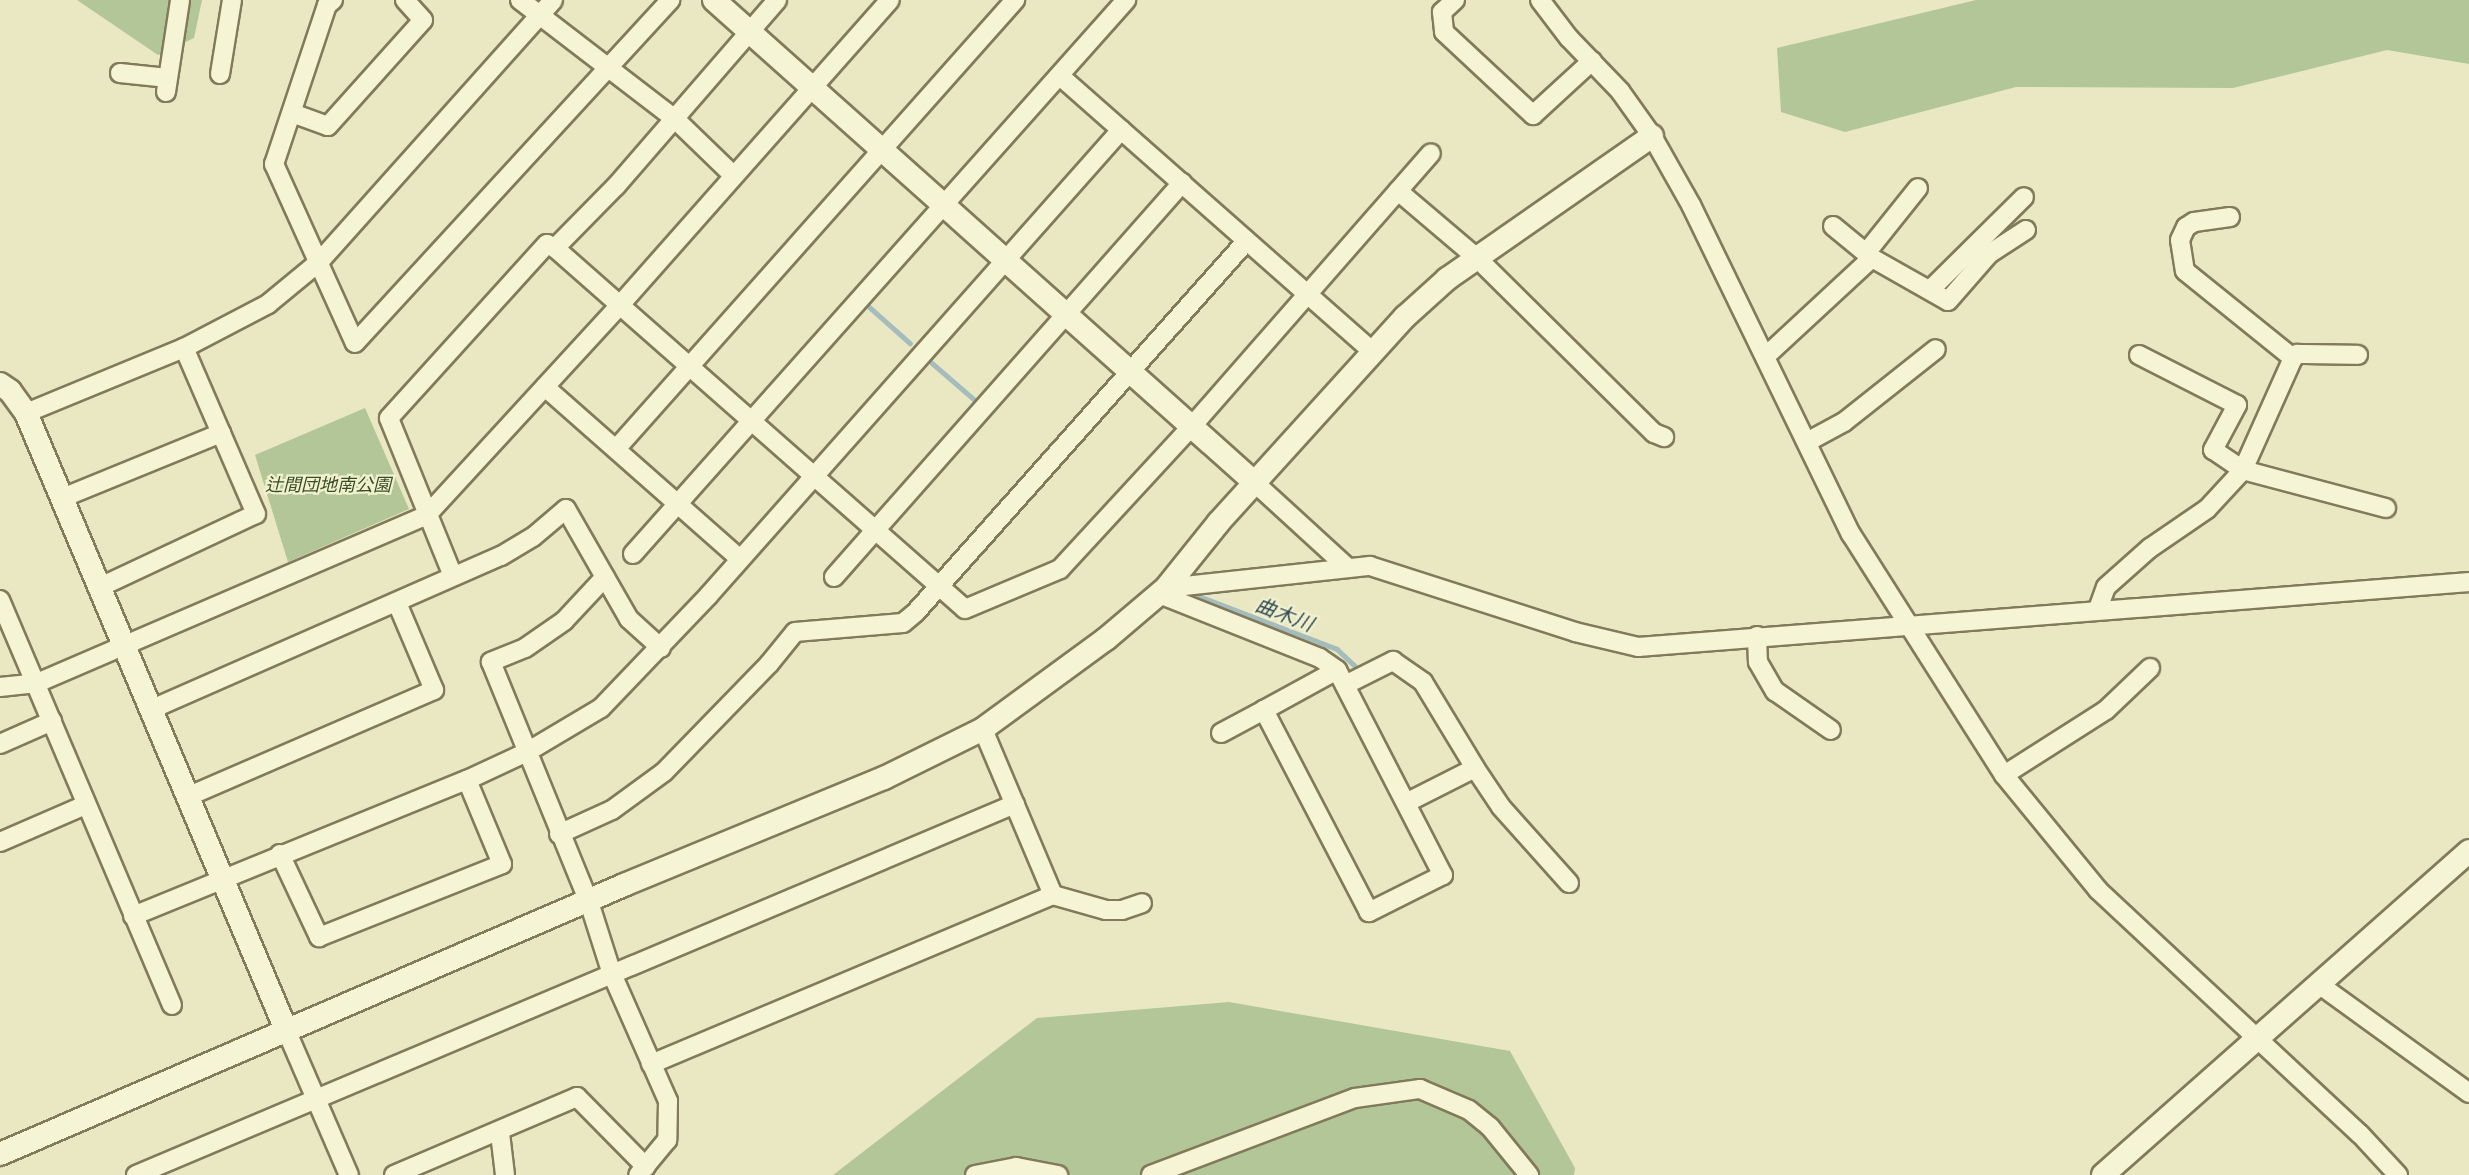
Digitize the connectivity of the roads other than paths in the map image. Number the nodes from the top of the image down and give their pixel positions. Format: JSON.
{"nodes":[{"id":1,"x":180,"y":0,"type":"edge"},
{"id":2,"x":232,"y":0,"type":"edge"},
{"id":3,"x":405,"y":0,"type":"edge"},
{"id":4,"x":520,"y":0,"type":"edge"},
{"id":5,"x":553,"y":0,"type":"edge"},
{"id":6,"x":670,"y":0,"type":"edge"},
{"id":7,"x":714,"y":0,"type":"edge"},
{"id":8,"x":777,"y":0,"type":"edge"},
{"id":9,"x":890,"y":0,"type":"edge"},
{"id":10,"x":1015,"y":0,"type":"edge"},
{"id":11,"x":1126,"y":0,"type":"edge"},
{"id":12,"x":1455,"y":0,"type":"edge"},
{"id":13,"x":1540,"y":0,"type":"edge"},
{"id":14,"x":327,"y":2,"type":"edge"},
{"id":15,"x":538,"y":16,"type":"junction"},
{"id":16,"x":748,"y":33,"type":"junction"},
{"id":17,"x":1592,"y":61,"type":"junction"},
{"id":18,"x":607,"y":70,"type":"junction"},
{"id":19,"x":120,"y":73,"type":"dead end"},
{"id":20,"x":220,"y":74,"type":"dead end"},
{"id":21,"x":1060,"y":76,"type":"junction"},
{"id":22,"x":813,"y":88,"type":"junction"},
{"id":23,"x":292,"y":112,"type":"junction"},
{"id":24,"x":674,"y":118,"type":"junction"},
{"id":25,"x":1121,"y":129,"type":"junction"},
{"id":26,"x":1652,"y":136,"type":"junction"},
{"id":27,"x":883,"y":152,"type":"junction"},
{"id":28,"x":1431,"y":153,"type":"dead end"},
{"id":29,"x":734,"y":176,"type":"junction"},
{"id":30,"x":1182,"y":183,"type":"junction"},
{"id":31,"x":1918,"y":188,"type":"dead end"},
{"id":32,"x":1398,"y":190,"type":"junction"},
{"id":33,"x":2024,"y":197,"type":"dead end"},
{"id":34,"x":945,"y":206,"type":"junction"},
{"id":35,"x":2230,"y":217,"type":"dead end"},
{"id":36,"x":1833,"y":226,"type":"dead end"},
{"id":37,"x":2026,"y":230,"type":"dead end"},
{"id":38,"x":1247,"y":241,"type":"junction"},
{"id":39,"x":555,"y":248,"type":"junction"},
{"id":40,"x":1869,"y":255,"type":"junction"},
{"id":41,"x":1477,"y":258,"type":"junction"},
{"id":42,"x":1006,"y":260,"type":"junction"},
{"id":43,"x":319,"y":262,"type":"junction"},
{"id":44,"x":1930,"y":290,"type":"junction"},
{"id":45,"x":1308,"y":294,"type":"junction"},
{"id":46,"x":620,"y":305,"type":"junction"},
{"id":47,"x":1068,"y":315,"type":"junction"},
{"id":48,"x":184,"y":348,"type":"junction"},
{"id":49,"x":1936,"y":349,"type":"dead end"},
{"id":50,"x":1373,"y":352,"type":"junction"},
{"id":51,"x":2139,"y":355,"type":"dead end"},
{"id":52,"x":2358,"y":355,"type":"dead end"},
{"id":53,"x":1766,"y":356,"type":"junction"},
{"id":54,"x":2293,"y":358,"type":"junction"},
{"id":55,"x":689,"y":368,"type":"junction"},
{"id":56,"x":1133,"y":373,"type":"junction"},
{"id":57,"x":0,"y":384,"type":"edge"},
{"id":58,"x":545,"y":387,"type":"junction"},
{"id":59,"x":26,"y":413,"type":"junction"},
{"id":60,"x":751,"y":421,"type":"junction"},
{"id":61,"x":1193,"y":425,"type":"junction"},
{"id":62,"x":221,"y":433,"type":"junction"},
{"id":63,"x":1664,"y":437,"type":"dead end"},
{"id":64,"x":1807,"y":442,"type":"junction"},
{"id":65,"x":616,"y":449,"type":"junction"},
{"id":66,"x":2243,"y":470,"type":"junction"},
{"id":67,"x":813,"y":475,"type":"junction"},
{"id":68,"x":1255,"y":483,"type":"junction"},
{"id":69,"x":62,"y":498,"type":"junction"},
{"id":70,"x":678,"y":503,"type":"junction"},
{"id":71,"x":2386,"y":508,"type":"dead end"},
{"id":72,"x":427,"y":515,"type":"junction"},
{"id":73,"x":875,"y":531,"type":"junction"},
{"id":74,"x":633,"y":554,"type":"dead end"},
{"id":75,"x":740,"y":559,"type":"junction"},
{"id":76,"x":1348,"y":568,"type":"junction"},
{"id":77,"x":453,"y":576,"type":"junction"},
{"id":78,"x":605,"y":577,"type":"junction"},
{"id":79,"x":834,"y":577,"type":"dead end"},
{"id":80,"x":2469,"y":582,"type":"edge"},
{"id":81,"x":100,"y":587,"type":"junction"},
{"id":82,"x":939,"y":588,"type":"junction"},
{"id":83,"x":1162,"y":591,"type":"junction"},
{"id":84,"x":0,"y":600,"type":"edge"},
{"id":85,"x":397,"y":603,"type":"junction"},
{"id":86,"x":2098,"y":609,"type":"junction"},
{"id":87,"x":1906,"y":626,"type":"junction"},
{"id":88,"x":1757,"y":636,"type":"junction"},
{"id":89,"x":126,"y":646,"type":"junction"},
{"id":90,"x":661,"y":648,"type":"junction"},
{"id":91,"x":2150,"y":668,"type":"dead end"},
{"id":92,"x":1341,"y":677,"type":"junction"},
{"id":93,"x":37,"y":682,"type":"junction"},
{"id":94,"x":0,"y":687,"type":"edge"},
{"id":95,"x":152,"y":709,"type":"junction"},
{"id":96,"x":1264,"y":710,"type":"junction"},
{"id":97,"x":52,"y":721,"type":"junction"},
{"id":98,"x":983,"y":729,"type":"junction"},
{"id":99,"x":1830,"y":730,"type":"dead end"},
{"id":100,"x":1221,"y":733,"type":"dead end"},
{"id":101,"x":0,"y":744,"type":"edge"},
{"id":102,"x":527,"y":752,"type":"junction"},
{"id":103,"x":1475,"y":768,"type":"junction"},
{"id":104,"x":2004,"y":775,"type":"junction"},
{"id":105,"x":467,"y":780,"type":"junction"},
{"id":106,"x":189,"y":796,"type":"junction"},
{"id":107,"x":1406,"y":803,"type":"junction"},
{"id":108,"x":1015,"y":804,"type":"junction"},
{"id":109,"x":85,"y":806,"type":"junction"},
{"id":110,"x":559,"y":834,"type":"junction"},
{"id":111,"x":0,"y":842,"type":"edge"},
{"id":112,"x":2469,"y":851,"type":"edge"},
{"id":113,"x":280,"y":854,"type":"junction"},
{"id":114,"x":223,"y":879,"type":"junction"},
{"id":115,"x":1569,"y":883,"type":"dead end"},
{"id":116,"x":1053,"y":895,"type":"junction"},
{"id":117,"x":588,"y":902,"type":"junction"},
{"id":118,"x":1142,"y":903,"type":"dead end"},
{"id":119,"x":133,"y":916,"type":"junction"},
{"id":120,"x":612,"y":974,"type":"junction"},
{"id":121,"x":2320,"y":986,"type":"junction"},
{"id":122,"x":172,"y":1005,"type":"dead end"},
{"id":123,"x":287,"y":1032,"type":"junction"},
{"id":124,"x":2254,"y":1039,"type":"junction"},
{"id":125,"x":651,"y":1064,"type":"junction"},
{"id":126,"x":2469,"y":1093,"type":"edge"},
{"id":127,"x":316,"y":1101,"type":"junction"},
{"id":128,"x":500,"y":1132,"type":"junction"},
{"id":129,"x":0,"y":1154,"type":"edge"},
{"id":130,"x":642,"y":1171,"type":"edge"},
{"id":131,"x":136,"y":1175,"type":"edge"},
{"id":132,"x":349,"y":1175,"type":"edge"},
{"id":133,"x":394,"y":1175,"type":"edge"},
{"id":134,"x":505,"y":1175,"type":"edge"},
{"id":135,"x":975,"y":1175,"type":"edge"},
{"id":136,"x":1058,"y":1175,"type":"edge"},
{"id":137,"x":1151,"y":1175,"type":"edge"},
{"id":138,"x":1529,"y":1175,"type":"edge"},
{"id":139,"x":2103,"y":1175,"type":"edge"},
{"id":140,"x":2398,"y":1175,"type":"edge"}],
"edges":[{"from":1,"to":19,"type":"street"},
{"from":2,"to":20,"type":"street"},
{"from":3,"to":23,"type":"street"},
{"from":4,"to":15,"type":"street"},
{"from":5,"to":15,"type":"street"},
{"from":6,"to":18,"type":"street"},
{"from":7,"to":16,"type":"street"},
{"from":8,"to":16,"type":"street"},
{"from":9,"to":22,"type":"street"},
{"from":10,"to":27,"type":"street"},
{"from":11,"to":21,"type":"street"},
{"from":12,"to":17,"type":"street"},
{"from":13,"to":17,"type":"street"},
{"from":14,"to":23,"type":"street"},
{"from":15,"to":18,"type":"street"},
{"from":15,"to":43,"type":"street"},
{"from":16,"to":22,"type":"street"},
{"from":16,"to":24,"type":"street"},
{"from":17,"to":26,"type":"street"},
{"from":18,"to":24,"type":"street"},
{"from":18,"to":43,"type":"street"},
{"from":21,"to":25,"type":"street"},
{"from":21,"to":34,"type":"street"},
{"from":22,"to":27,"type":"street"},
{"from":22,"to":29,"type":"street"},
{"from":23,"to":43,"type":"street"},
{"from":24,"to":29,"type":"street"},
{"from":24,"to":39,"type":"street"},
{"from":25,"to":30,"type":"street"},
{"from":25,"to":42,"type":"street"},
{"from":26,"to":41,"type":"street"},
{"from":26,"to":53,"type":"street"},
{"from":27,"to":34,"type":"street"},
{"from":27,"to":55,"type":"street"},
{"from":28,"to":32,"type":"street"},
{"from":29,"to":46,"type":"street"},
{"from":30,"to":38,"type":"street"},
{"from":30,"to":47,"type":"street"},
{"from":31,"to":40,"type":"street"},
{"from":32,"to":41,"type":"street"},
{"from":32,"to":45,"type":"street"},
{"from":33,"to":44,"type":"street"},
{"from":34,"to":42,"type":"street"},
{"from":34,"to":60,"type":"street"},
{"from":35,"to":54,"type":"street"},
{"from":36,"to":40,"type":"street"},
{"from":37,"to":44,"type":"street"},
{"from":38,"to":45,"type":"street"},
{"from":38,"to":56,"type":"street"},
{"from":39,"to":46,"type":"street"},
{"from":39,"to":72,"type":"street"},
{"from":40,"to":44,"type":"street"},
{"from":40,"to":53,"type":"street"},
{"from":41,"to":50,"type":"street"},
{"from":41,"to":63,"type":"street"},
{"from":42,"to":47,"type":"street"},
{"from":42,"to":67,"type":"street"},
{"from":43,"to":48,"type":"street"},
{"from":45,"to":50,"type":"street"},
{"from":45,"to":61,"type":"street"},
{"from":46,"to":55,"type":"street"},
{"from":46,"to":58,"type":"street"},
{"from":47,"to":56,"type":"street"},
{"from":47,"to":73,"type":"street"},
{"from":48,"to":59,"type":"street"},
{"from":48,"to":62,"type":"street"},
{"from":49,"to":64,"type":"street"},
{"from":50,"to":68,"type":"street"},
{"from":51,"to":66,"type":"street"},
{"from":52,"to":54,"type":"street"},
{"from":53,"to":64,"type":"street"},
{"from":54,"to":66,"type":"street"},
{"from":55,"to":60,"type":"street"},
{"from":55,"to":65,"type":"street"},
{"from":56,"to":61,"type":"street"},
{"from":56,"to":82,"type":"street"},
{"from":57,"to":59,"type":"street"},
{"from":58,"to":65,"type":"street"},
{"from":58,"to":72,"type":"street"},
{"from":59,"to":69,"type":"street"},
{"from":60,"to":67,"type":"street"},
{"from":60,"to":70,"type":"street"},
{"from":61,"to":68,"type":"street"},
{"from":61,"to":82,"type":"street"},
{"from":62,"to":69,"type":"street"},
{"from":62,"to":81,"type":"street"},
{"from":64,"to":87,"type":"street"},
{"from":65,"to":70,"type":"street"},
{"from":66,"to":71,"type":"street"},
{"from":66,"to":86,"type":"street"},
{"from":67,"to":73,"type":"street"},
{"from":67,"to":75,"type":"street"},
{"from":68,"to":76,"type":"street"},
{"from":68,"to":83,"type":"street"},
{"from":69,"to":81,"type":"street"},
{"from":70,"to":74,"type":"street"},
{"from":70,"to":75,"type":"street"},
{"from":72,"to":77,"type":"street"},
{"from":72,"to":89,"type":"street"},
{"from":73,"to":79,"type":"street"},
{"from":73,"to":82,"type":"street"},
{"from":75,"to":90,"type":"street"},
{"from":76,"to":83,"type":"street"},
{"from":76,"to":88,"type":"street"},
{"from":77,"to":78,"type":"street"},
{"from":77,"to":85,"type":"street"},
{"from":78,"to":90,"type":"street"},
{"from":78,"to":102,"type":"street"},
{"from":80,"to":86,"type":"street"},
{"from":81,"to":89,"type":"street"},
{"from":82,"to":110,"type":"street"},
{"from":83,"to":92,"type":"street"},
{"from":83,"to":98,"type":"street"},
{"from":84,"to":93,"type":"street"},
{"from":85,"to":95,"type":"street"},
{"from":85,"to":106,"type":"street"},
{"from":86,"to":87,"type":"street"},
{"from":87,"to":88,"type":"street"},
{"from":87,"to":104,"type":"street"},
{"from":88,"to":99,"type":"street"},
{"from":89,"to":93,"type":"street"},
{"from":89,"to":95,"type":"street"},
{"from":90,"to":102,"type":"street"},
{"from":91,"to":104,"type":"street"},
{"from":92,"to":96,"type":"street"},
{"from":92,"to":103,"type":"street"},
{"from":92,"to":107,"type":"street"},
{"from":93,"to":94,"type":"street"},
{"from":93,"to":97,"type":"street"},
{"from":95,"to":106,"type":"street"},
{"from":96,"to":100,"type":"street"},
{"from":96,"to":107,"type":"street"},
{"from":97,"to":101,"type":"street"},
{"from":97,"to":109,"type":"street"},
{"from":98,"to":108,"type":"street"},
{"from":98,"to":117,"type":"street"},
{"from":102,"to":105,"type":"street"},
{"from":102,"to":110,"type":"street"},
{"from":103,"to":107,"type":"street"},
{"from":103,"to":115,"type":"street"},
{"from":104,"to":124,"type":"street"},
{"from":105,"to":113,"type":"street"},
{"from":105,"to":113,"type":"street"},
{"from":106,"to":114,"type":"street"},
{"from":108,"to":116,"type":"street"},
{"from":108,"to":120,"type":"street"},
{"from":109,"to":111,"type":"street"},
{"from":109,"to":119,"type":"street"},
{"from":110,"to":117,"type":"street"},
{"from":112,"to":121,"type":"street"},
{"from":113,"to":114,"type":"street"},
{"from":114,"to":119,"type":"street"},
{"from":114,"to":123,"type":"street"},
{"from":116,"to":118,"type":"street"},
{"from":116,"to":125,"type":"street"},
{"from":117,"to":120,"type":"street"},
{"from":117,"to":123,"type":"street"},
{"from":119,"to":122,"type":"street"},
{"from":120,"to":125,"type":"street"},
{"from":120,"to":127,"type":"street"},
{"from":121,"to":124,"type":"street"},
{"from":121,"to":126,"type":"street"},
{"from":123,"to":127,"type":"street"},
{"from":123,"to":129,"type":"street"},
{"from":124,"to":139,"type":"street"},
{"from":124,"to":140,"type":"street"},
{"from":125,"to":130,"type":"street"},
{"from":127,"to":131,"type":"street"},
{"from":127,"to":132,"type":"street"},
{"from":128,"to":130,"type":"street"},
{"from":128,"to":133,"type":"street"},
{"from":128,"to":134,"type":"street"},
{"from":135,"to":136,"type":"street"},
{"from":137,"to":138,"type":"street"}]}
